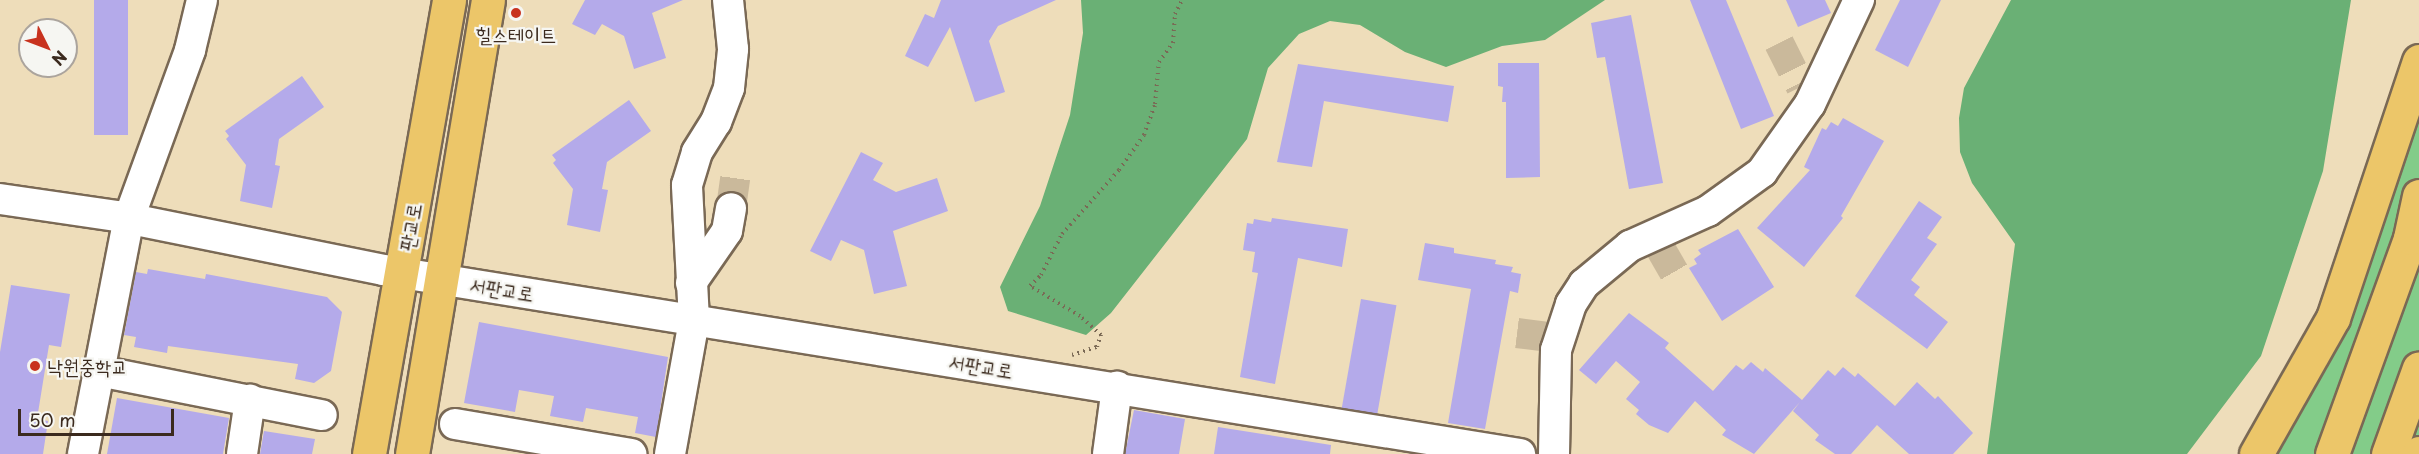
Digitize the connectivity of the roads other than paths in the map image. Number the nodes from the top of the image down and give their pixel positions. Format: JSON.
{"nodes":[{"id":1,"x":202,"y":0,"type":"edge"},
{"id":2,"x":449,"y":0,"type":"edge"},
{"id":3,"x":488,"y":0,"type":"edge"},
{"id":4,"x":729,"y":0,"type":"edge"},
{"id":5,"x":1859,"y":0,"type":"edge"},
{"id":6,"x":2419,"y":61,"type":"edge"},
{"id":7,"x":2419,"y":196,"type":"edge"},
{"id":8,"x":0,"y":199,"type":"edge"},
{"id":9,"x":731,"y":208,"type":"tunnel mouth"},
{"id":10,"x":129,"y":218,"type":"junction"},
{"id":11,"x":403,"y":273,"type":"junction"},
{"id":12,"x":443,"y":279,"type":"junction"},
{"id":13,"x":691,"y":283,"type":"junction"},
{"id":14,"x":694,"y":320,"type":"junction"},
{"id":15,"x":2419,"y":368,"type":"edge"},
{"id":16,"x":99,"y":370,"type":"junction"},
{"id":17,"x":1117,"y":387,"type":"junction"},
{"id":18,"x":250,"y":400,"type":"junction"},
{"id":19,"x":322,"y":415,"type":"dead end"},
{"id":20,"x":455,"y":424,"type":"dead end"},
{"id":21,"x":1400,"y":445,"type":"edge"},
{"id":22,"x":83,"y":454,"type":"edge"},
{"id":23,"x":242,"y":454,"type":"edge"},
{"id":24,"x":369,"y":454,"type":"edge"},
{"id":25,"x":412,"y":454,"type":"edge"},
{"id":26,"x":631,"y":454,"type":"edge"},
{"id":27,"x":670,"y":454,"type":"edge"},
{"id":28,"x":1108,"y":454,"type":"edge"},
{"id":29,"x":1520,"y":454,"type":"edge"},
{"id":30,"x":1554,"y":454,"type":"edge"},
{"id":31,"x":2256,"y":454,"type":"edge"},
{"id":32,"x":2332,"y":454,"type":"edge"},
{"id":33,"x":2388,"y":454,"type":"edge"}],
"edges":[{"from":1,"to":10,"type":"street"},
{"from":2,"to":11,"type":"main road","name":"판교로"},
{"from":3,"to":12,"type":"main road","name":"판교로"},
{"from":4,"to":13,"type":"street"},
{"from":5,"to":30,"type":"street"},
{"from":6,"to":31,"type":"main road"},
{"from":7,"to":32,"type":"main road"},
{"from":8,"to":10,"type":"street"},
{"from":9,"to":13,"type":"street"},
{"from":10,"to":11,"type":"street"},
{"from":10,"to":16,"type":"street"},
{"from":11,"to":12,"type":"street","name":"서판교로"},
{"from":11,"to":24,"type":"main road","name":"판교로"},
{"from":12,"to":14,"type":"street","name":"서판교로"},
{"from":12,"to":25,"type":"main road","name":"판교로"},
{"from":13,"to":14,"type":"street"},
{"from":14,"to":17,"type":"street","name":"서판교로"},
{"from":14,"to":27,"type":"street"},
{"from":15,"to":33,"type":"main road"},
{"from":16,"to":18,"type":"street"},
{"from":16,"to":22,"type":"street"},
{"from":17,"to":21,"type":"street","name":"서판교로"},
{"from":17,"to":28,"type":"street"},
{"from":18,"to":19,"type":"street"},
{"from":18,"to":23,"type":"street"},
{"from":20,"to":26,"type":"street"},
{"from":21,"to":29,"type":"street","name":"서판교로"}]}
